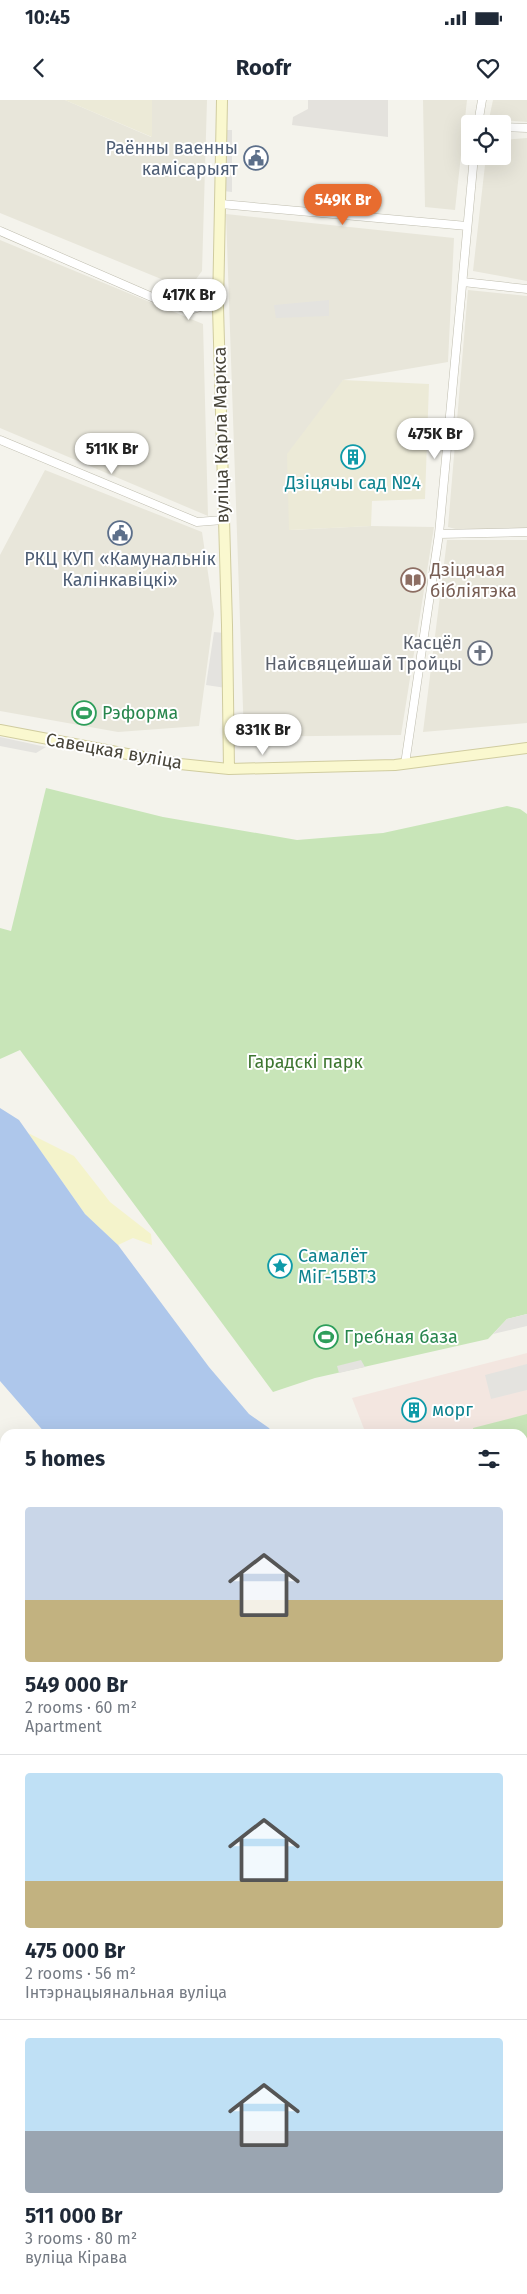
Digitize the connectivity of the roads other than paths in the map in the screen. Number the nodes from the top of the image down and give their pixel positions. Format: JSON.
{"nodes":[{"id":1,"x":222,"y":100,"type":"edge"},
{"id":2,"x":482,"y":100,"type":"edge"},
{"id":3,"x":480,"y":115,"type":"edge"},
{"id":4,"x":511,"y":127,"type":"edge"},
{"id":5,"x":527,"y":128,"type":"edge"},
{"id":6,"x":473,"y":165,"type":"edge"},
{"id":7,"x":221,"y":204,"type":"junction"},
{"id":8,"x":467,"y":226,"type":"junction"},
{"id":9,"x":0,"y":231,"type":"edge"},
{"id":10,"x":463,"y":282,"type":"junction"},
{"id":11,"x":527,"y":290,"type":"edge"},
{"id":12,"x":218,"y":302,"type":"junction"},
{"id":13,"x":0,"y":440,"type":"edge"},
{"id":14,"x":223,"y":520,"type":"junction"},
{"id":15,"x":527,"y":532,"type":"edge"},
{"id":16,"x":439,"y":534,"type":"junction"},
{"id":17,"x":0,"y":730,"type":"edge"},
{"id":18,"x":527,"y":748,"type":"edge"},
{"id":19,"x":405,"y":764,"type":"junction"},
{"id":20,"x":229,"y":769,"type":"junction"}],
"edges":[{"from":1,"to":7,"type":"main road","name":"вуліца Карла Маркса"},
{"from":2,"to":3,"type":"street"},
{"from":4,"to":5,"type":"street"},
{"from":6,"to":8,"type":"street"},
{"from":7,"to":8,"type":"street"},
{"from":7,"to":12,"type":"main road","name":"вуліца Карла Маркса"},
{"from":8,"to":10,"type":"street"},
{"from":9,"to":12,"type":"street"},
{"from":10,"to":11,"type":"street"},
{"from":10,"to":16,"type":"street"},
{"from":12,"to":14,"type":"main road","name":"вуліца Карла Маркса"},
{"from":13,"to":14,"type":"street"},
{"from":14,"to":20,"type":"main road","name":"вуліца Карла Маркса"},
{"from":15,"to":16,"type":"street"},
{"from":16,"to":19,"type":"street"},
{"from":17,"to":20,"type":"main road","name":"Савецкая вуліца"},
{"from":18,"to":19,"type":"main road","name":"Савецкая вуліца"},
{"from":19,"to":20,"type":"main road","name":"Савецкая вуліца"}]}
